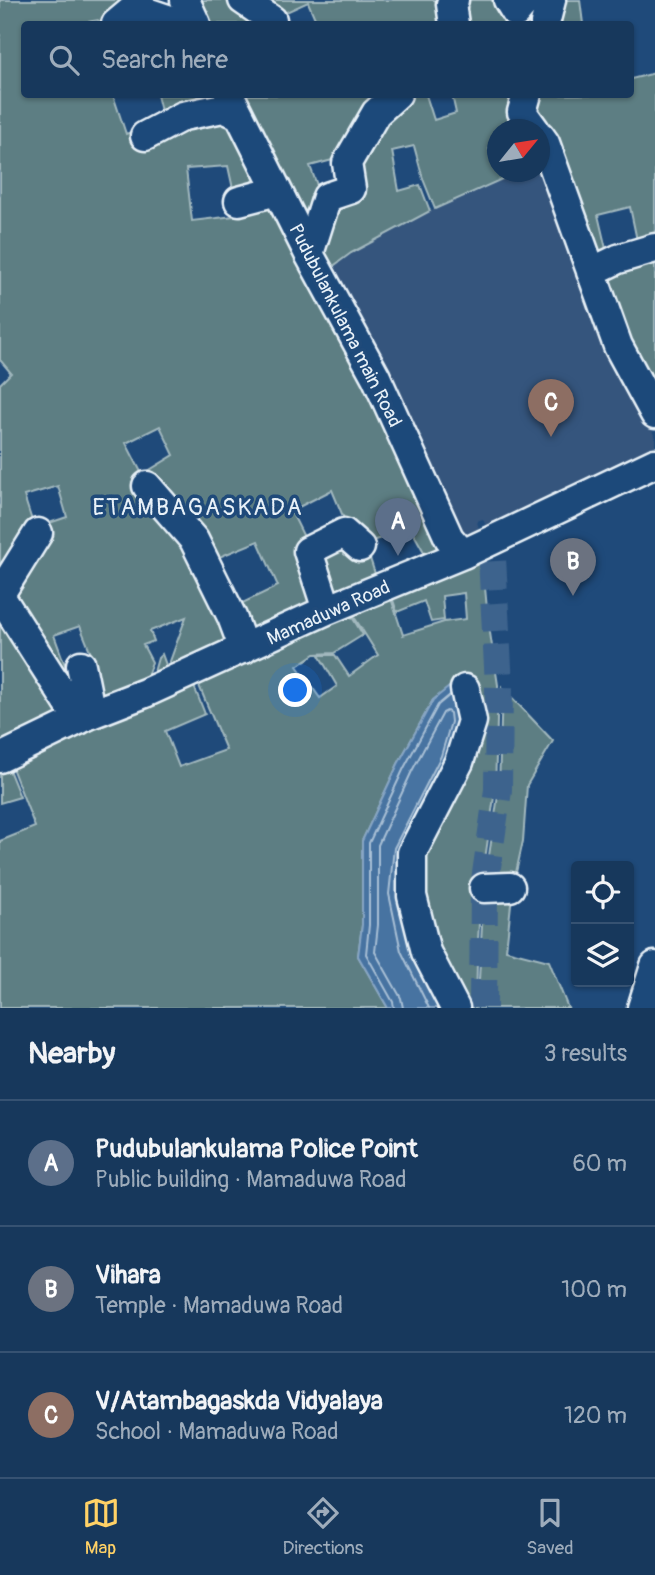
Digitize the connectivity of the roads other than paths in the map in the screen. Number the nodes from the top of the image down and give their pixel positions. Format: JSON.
{"nodes":[{"id":1,"x":185,"y":0,"type":"edge"},
{"id":2,"x":243,"y":0,"type":"edge"},
{"id":3,"x":454,"y":0,"type":"edge"},
{"id":4,"x":508,"y":0,"type":"edge"},
{"id":5,"x":527,"y":0,"type":"edge"},
{"id":6,"x":551,"y":0,"type":"edge"},
{"id":7,"x":129,"y":11,"type":"edge"},
{"id":8,"x":272,"y":20,"type":"dead end"},
{"id":9,"x":170,"y":21,"type":"edge"},
{"id":10,"x":196,"y":21,"type":"edge"},
{"id":11,"x":454,"y":21,"type":"edge"},
{"id":12,"x":546,"y":21,"type":"edge"},
{"id":13,"x":393,"y":98,"type":"edge"},
{"id":14,"x":526,"y":98,"type":"edge"},
{"id":15,"x":234,"y":105,"type":"edge"},
{"id":16,"x":527,"y":119,"type":"edge"},
{"id":17,"x":145,"y":136,"type":"dead end"},
{"id":18,"x":550,"y":157,"type":"edge"},
{"id":19,"x":277,"y":191,"type":"junction"},
{"id":20,"x":239,"y":201,"type":"dead end"},
{"id":21,"x":655,"y":248,"type":"edge"},
{"id":22,"x":309,"y":254,"type":"junction"},
{"id":23,"x":591,"y":272,"type":"junction"},
{"id":24,"x":655,"y":414,"type":"edge"},
{"id":25,"x":655,"y":463,"type":"edge"},
{"id":26,"x":147,"y":486,"type":"dead end"},
{"id":27,"x":38,"y":533,"type":"dead end"},
{"id":28,"x":360,"y":547,"type":"dead end"},
{"id":29,"x":463,"y":554,"type":"junction"},
{"id":30,"x":0,"y":595,"type":"edge"},
{"id":31,"x":327,"y":610,"type":"junction"},
{"id":32,"x":244,"y":649,"type":"junction"},
{"id":33,"x":154,"y":663,"type":"dead end"},
{"id":34,"x":81,"y":665,"type":"dead end"},
{"id":35,"x":465,"y":689,"type":"dead end"},
{"id":36,"x":145,"y":693,"type":"junction"},
{"id":37,"x":85,"y":717,"type":"junction"},
{"id":38,"x":0,"y":758,"type":"edge"},
{"id":39,"x":655,"y":966,"type":"edge"},
{"id":40,"x":455,"y":1008,"type":"edge"},
{"id":41,"x":642,"y":1008,"type":"edge"}],
"edges":[{"from":1,"to":10,"type":"street"},
{"from":2,"to":8,"type":"street"},
{"from":3,"to":11,"type":"street"},
{"from":4,"to":5,"type":"street"},
{"from":6,"to":12,"type":"street"},
{"from":7,"to":9,"type":"street"},
{"from":13,"to":22,"type":"street"},
{"from":14,"to":16,"type":"street"},
{"from":15,"to":17,"type":"street"},
{"from":15,"to":19,"type":"street","name":"Pudubulankulama main Road"},
{"from":18,"to":23,"type":"street"},
{"from":19,"to":20,"type":"street"},
{"from":19,"to":22,"type":"street","name":"Pudubulankulama main Road"},
{"from":21,"to":23,"type":"street"},
{"from":22,"to":29,"type":"street","name":"Pudubulankulama main Road"},
{"from":23,"to":24,"type":"street"},
{"from":25,"to":29,"type":"street","name":"Mamaduwa Road"},
{"from":26,"to":32,"type":"street"},
{"from":27,"to":30,"type":"street"},
{"from":28,"to":31,"type":"street"},
{"from":29,"to":31,"type":"street","name":"Mamaduwa Road"},
{"from":30,"to":37,"type":"street"},
{"from":31,"to":32,"type":"street","name":"Mamaduwa Road"},
{"from":32,"to":36,"type":"street","name":"Mamaduwa Road"},
{"from":33,"to":36,"type":"street"},
{"from":34,"to":37,"type":"street"},
{"from":35,"to":40,"type":"street"},
{"from":36,"to":37,"type":"street","name":"Mamaduwa Road"},
{"from":37,"to":38,"type":"street","name":"Mamaduwa Road"},
{"from":39,"to":41,"type":"street"}]}
